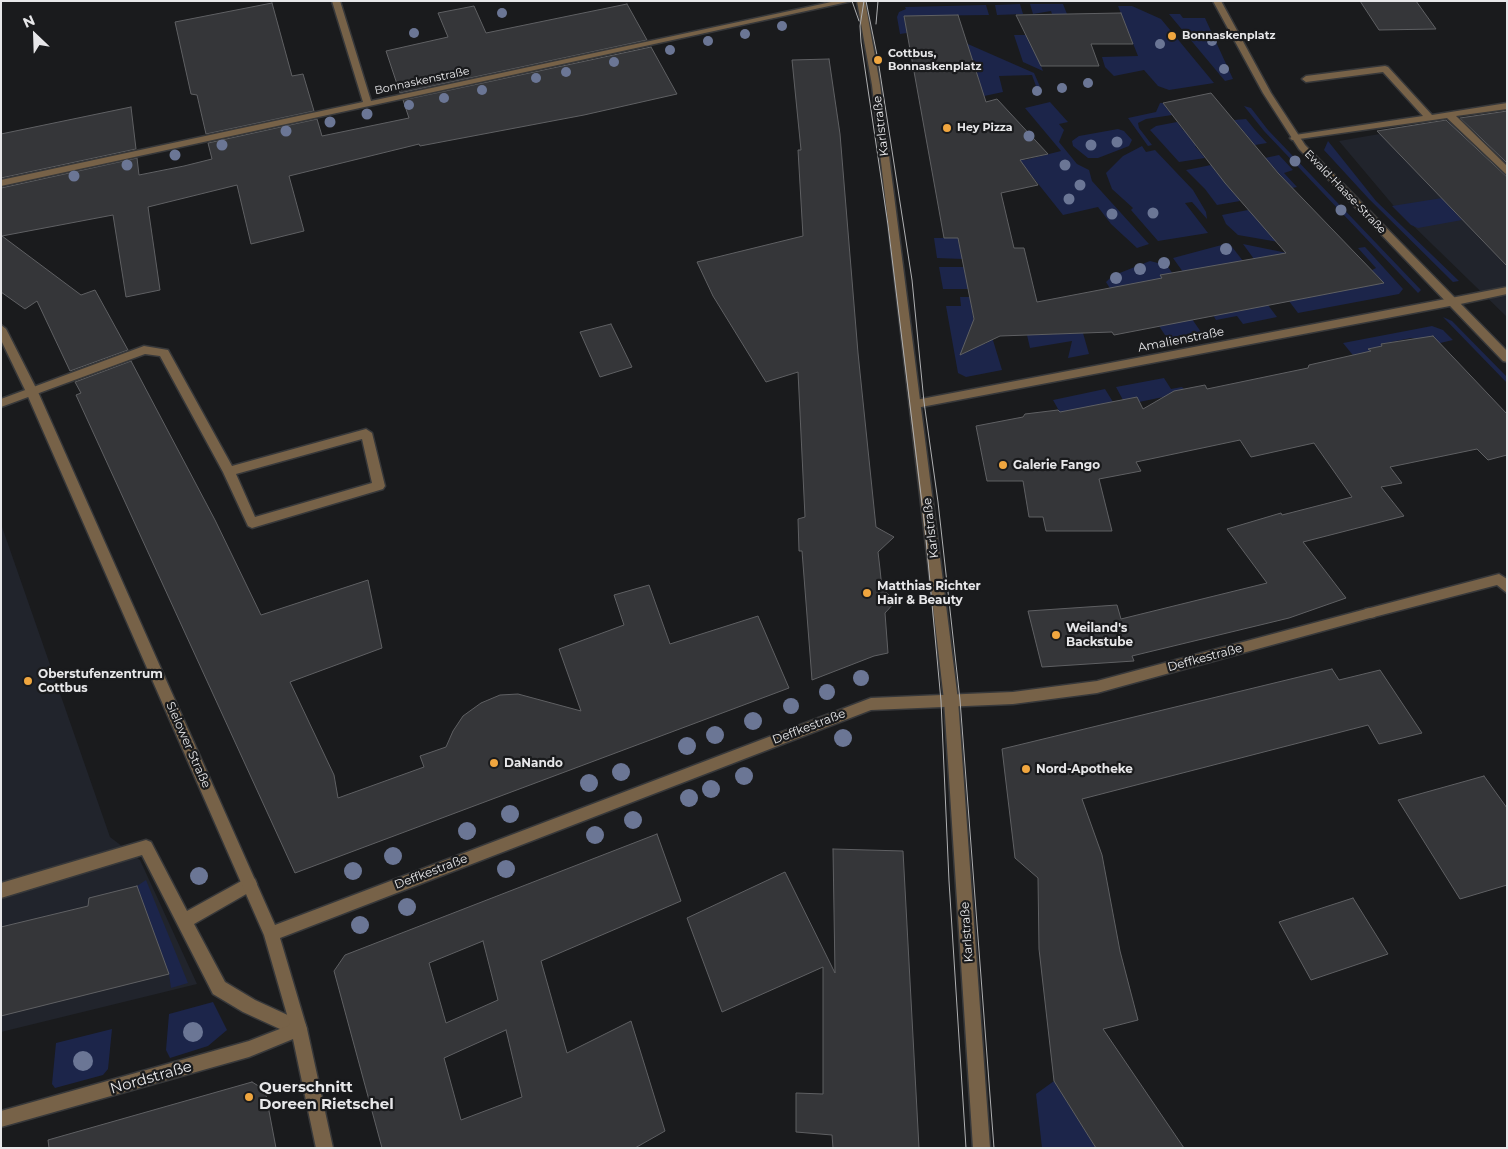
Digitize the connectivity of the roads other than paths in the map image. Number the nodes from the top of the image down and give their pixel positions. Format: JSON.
{"nodes":[{"id":1,"x":336,"y":1,"type":"edge"},
{"id":2,"x":848,"y":1,"type":"edge"},
{"id":3,"x":861,"y":1,"type":"edge"},
{"id":4,"x":1217,"y":1,"type":"edge"},
{"id":5,"x":1306,"y":79,"type":"dead end"},
{"id":6,"x":368,"y":104,"type":"junction"},
{"id":7,"x":1507,"y":106,"type":"edge"},
{"id":8,"x":1449,"y":115,"type":"junction"},
{"id":9,"x":1430,"y":118,"type":"junction"},
{"id":10,"x":1295,"y":138,"type":"junction"},
{"id":11,"x":1507,"y":172,"type":"edge"},
{"id":12,"x":1,"y":183,"type":"edge"},
{"id":13,"x":1507,"y":290,"type":"edge"},
{"id":14,"x":1451,"y":302,"type":"junction"},
{"id":15,"x":1,"y":329,"type":"edge"},
{"id":16,"x":1507,"y":358,"type":"edge"},
{"id":17,"x":32,"y":392,"type":"junction"},
{"id":18,"x":1,"y":403,"type":"edge"},
{"id":19,"x":916,"y":404,"type":"junction"},
{"id":20,"x":229,"y":471,"type":"junction"},
{"id":21,"x":1507,"y":588,"type":"edge"},
{"id":22,"x":951,"y":700,"type":"junction"},
{"id":23,"x":250,"y":884,"type":"junction"},
{"id":24,"x":1,"y":891,"type":"edge"},
{"id":25,"x":184,"y":921,"type":"junction"},
{"id":26,"x":271,"y":934,"type":"junction"},
{"id":27,"x":299,"y":1028,"type":"junction"},
{"id":28,"x":1,"y":1119,"type":"edge"},
{"id":29,"x":325,"y":1148,"type":"edge"},
{"id":30,"x":982,"y":1148,"type":"edge"}],
"edges":[{"from":1,"to":6,"type":"street"},
{"from":2,"to":6,"type":"street","name":"Bonnaskenstraße"},
{"from":3,"to":19,"type":"street","name":"Karlstraße"},
{"from":4,"to":10,"type":"street","name":"Ewald-Haase-Straße"},
{"from":5,"to":9,"type":"street"},
{"from":6,"to":12,"type":"street","name":"Bonnaskenstraße"},
{"from":7,"to":8,"type":"street"},
{"from":8,"to":9,"type":"street"},
{"from":8,"to":11,"type":"street"},
{"from":9,"to":10,"type":"street"},
{"from":10,"to":14,"type":"street","name":"Ewald-Haase-Straße"},
{"from":13,"to":14,"type":"street","name":"Amalienstraße"},
{"from":14,"to":16,"type":"street","name":"Ewald-Haase-Straße"},
{"from":14,"to":19,"type":"street","name":"Amalienstraße"},
{"from":15,"to":17,"type":"street","name":"Sielower Straße"},
{"from":17,"to":18,"type":"street"},
{"from":17,"to":20,"type":"street"},
{"from":17,"to":23,"type":"street","name":"Sielower Straße"},
{"from":19,"to":22,"type":"street","name":"Karlstraße"},
{"from":20,"to":20,"type":"street"},
{"from":21,"to":22,"type":"street","name":"Deffkestraße"},
{"from":22,"to":26,"type":"street","name":"Deffkestraße"},
{"from":22,"to":30,"type":"street","name":"Karlstraße"},
{"from":23,"to":25,"type":"street"},
{"from":23,"to":26,"type":"street","name":"Sielower Straße"},
{"from":24,"to":25,"type":"street"},
{"from":25,"to":27,"type":"street"},
{"from":26,"to":27,"type":"street","name":"Sielower Straße"},
{"from":27,"to":28,"type":"street","name":"Nordstraße"},
{"from":27,"to":29,"type":"street","name":"Sielower Straße"}]}
